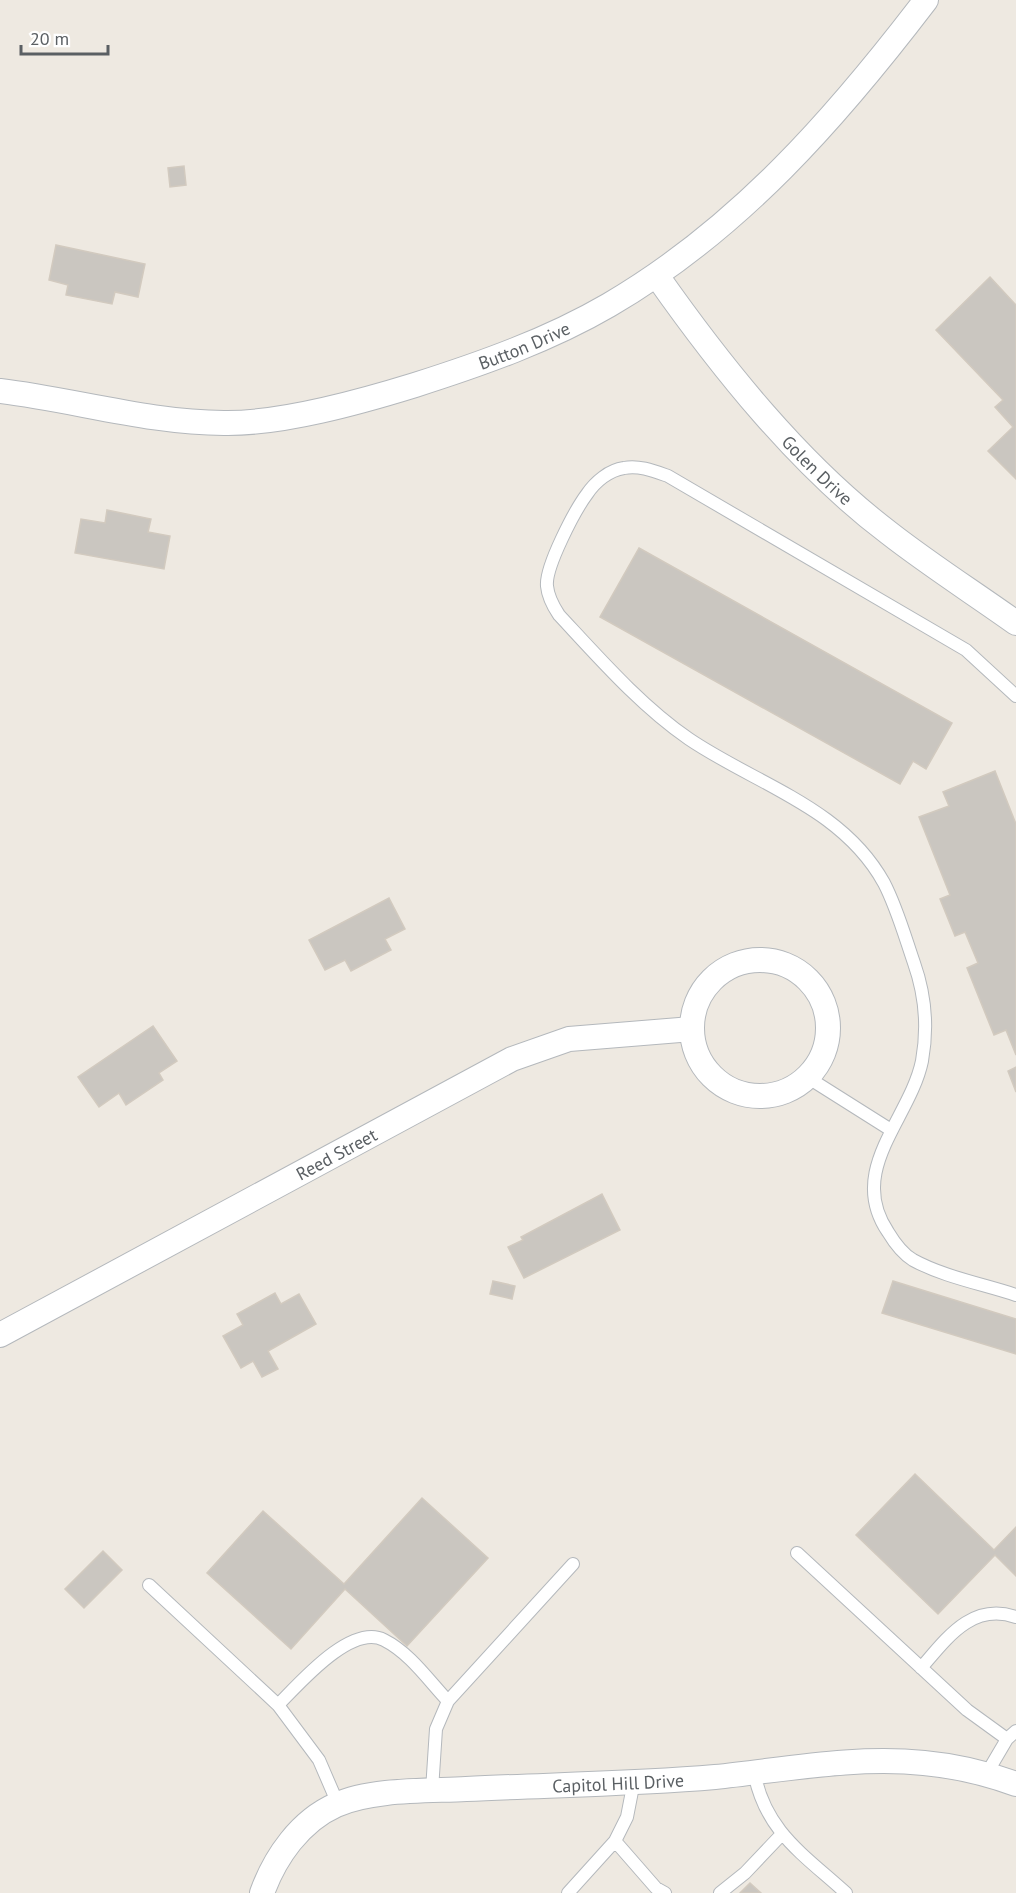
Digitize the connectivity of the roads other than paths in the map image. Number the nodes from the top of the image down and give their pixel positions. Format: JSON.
{"nodes":[{"id":1,"x":926,"y":0,"type":"edge"},
{"id":2,"x":657,"y":276,"type":"junction"},
{"id":3,"x":0,"y":391,"type":"edge"},
{"id":4,"x":1016,"y":623,"type":"edge"},
{"id":5,"x":1016,"y":696,"type":"edge"},
{"id":6,"x":692,"y":1029,"type":"junction"},
{"id":7,"x":807,"y":1077,"type":"junction"},
{"id":8,"x":891,"y":1130,"type":"junction"},
{"id":9,"x":1016,"y":1295,"type":"edge"},
{"id":10,"x":0,"y":1335,"type":"edge"},
{"id":11,"x":796,"y":1553,"type":"dead end"},
{"id":12,"x":573,"y":1564,"type":"dead end"},
{"id":13,"x":149,"y":1585,"type":"dead end"},
{"id":14,"x":1016,"y":1617,"type":"edge"},
{"id":15,"x":921,"y":1668,"type":"junction"},
{"id":16,"x":448,"y":1701,"type":"junction"},
{"id":17,"x":278,"y":1705,"type":"junction"},
{"id":18,"x":1011,"y":1735,"type":"edge"},
{"id":19,"x":754,"y":1772,"type":"junction"},
{"id":20,"x":987,"y":1773,"type":"junction"},
{"id":21,"x":634,"y":1781,"type":"junction"},
{"id":22,"x":1016,"y":1784,"type":"edge"},
{"id":23,"x":432,"y":1790,"type":"junction"},
{"id":24,"x":338,"y":1804,"type":"junction"},
{"id":25,"x":782,"y":1834,"type":"junction"},
{"id":26,"x":615,"y":1842,"type":"junction"},
{"id":27,"x":262,"y":1893,"type":"edge"},
{"id":28,"x":568,"y":1893,"type":"edge"},
{"id":29,"x":665,"y":1893,"type":"edge"},
{"id":30,"x":720,"y":1893,"type":"edge"},
{"id":31,"x":846,"y":1893,"type":"edge"}],
"edges":[{"from":1,"to":2,"type":"street","name":"Button Drive"},
{"from":2,"to":3,"type":"street","name":"Button Drive"},
{"from":2,"to":4,"type":"street","name":"Golen Drive"},
{"from":5,"to":8,"type":"lane"},
{"from":6,"to":7,"type":"street"},
{"from":6,"to":7,"type":"street"},
{"from":6,"to":10,"type":"street","name":"Reed Street"},
{"from":7,"to":8,"type":"lane"},
{"from":8,"to":9,"type":"lane"},
{"from":11,"to":15,"type":"lane"},
{"from":12,"to":16,"type":"lane"},
{"from":13,"to":17,"type":"lane"},
{"from":14,"to":15,"type":"lane"},
{"from":15,"to":18,"type":"lane"},
{"from":16,"to":17,"type":"lane"},
{"from":16,"to":23,"type":"lane"},
{"from":17,"to":24,"type":"lane"},
{"from":18,"to":20,"type":"lane"},
{"from":19,"to":20,"type":"street","name":"Capitol Hill Drive"},
{"from":19,"to":21,"type":"street","name":"Capitol Hill Drive"},
{"from":19,"to":25,"type":"lane"},
{"from":20,"to":22,"type":"street","name":"Capitol Hill Drive"},
{"from":21,"to":23,"type":"street","name":"Capitol Hill Drive"},
{"from":21,"to":26,"type":"lane"},
{"from":23,"to":24,"type":"street","name":"Capitol Hill Drive"},
{"from":24,"to":27,"type":"street","name":"Capitol Hill Drive"},
{"from":25,"to":30,"type":"lane"},
{"from":25,"to":31,"type":"lane"},
{"from":26,"to":28,"type":"lane"},
{"from":26,"to":29,"type":"lane"}]}
